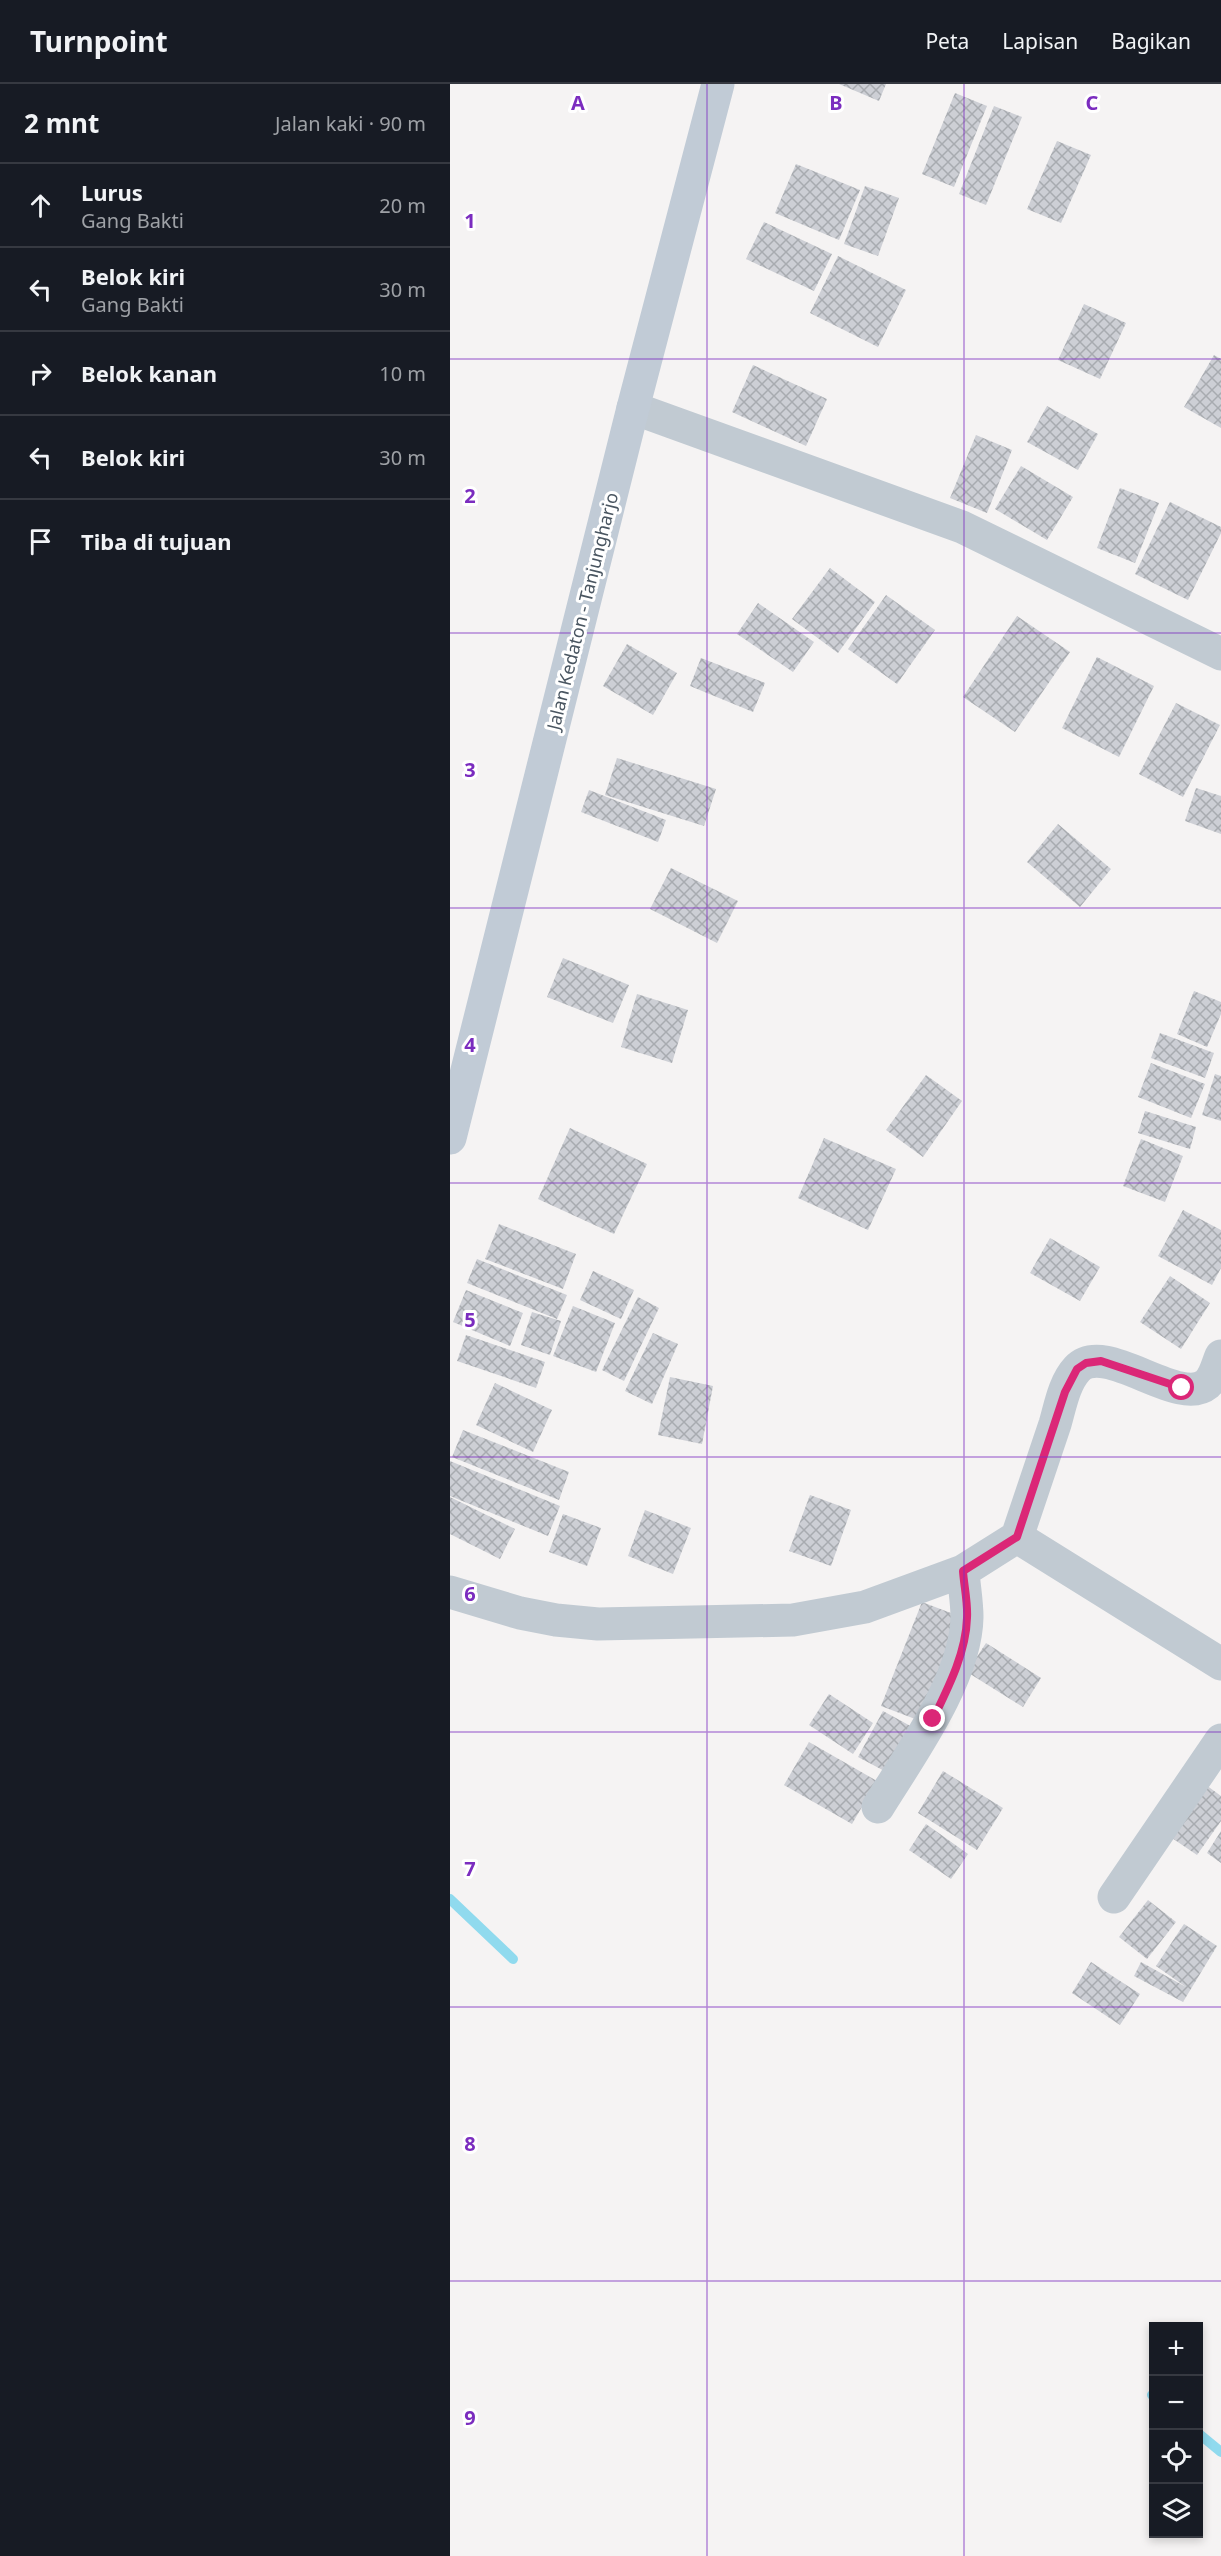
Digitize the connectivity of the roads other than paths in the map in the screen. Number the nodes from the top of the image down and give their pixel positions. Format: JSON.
{"nodes":[{"id":1,"x":718,"y":84,"type":"edge"},
{"id":2,"x":633,"y":408,"type":"junction"},
{"id":3,"x":1221,"y":654,"type":"edge"},
{"id":4,"x":450,"y":1138,"type":"edge"},
{"id":5,"x":1221,"y":1356,"type":"edge"},
{"id":6,"x":1017,"y":1537,"type":"junction"},
{"id":7,"x":963,"y":1571,"type":"junction"},
{"id":8,"x":450,"y":1592,"type":"edge"},
{"id":9,"x":1221,"y":1664,"type":"edge"},
{"id":10,"x":1221,"y":1740,"type":"edge"},
{"id":11,"x":878,"y":1807,"type":"dead end"},
{"id":12,"x":1114,"y":1897,"type":"dead end"}],
"edges":[{"from":1,"to":2,"type":"street","name":"Jalan Kedaton - Tanjungharjo"},
{"from":2,"to":3,"type":"street"},
{"from":2,"to":4,"type":"street","name":"Jalan Kedaton - Tanjungharjo"},
{"from":5,"to":6,"type":"street"},
{"from":6,"to":7,"type":"street"},
{"from":6,"to":9,"type":"street"},
{"from":7,"to":8,"type":"street"},
{"from":7,"to":11,"type":"street"},
{"from":10,"to":12,"type":"street"}]}
